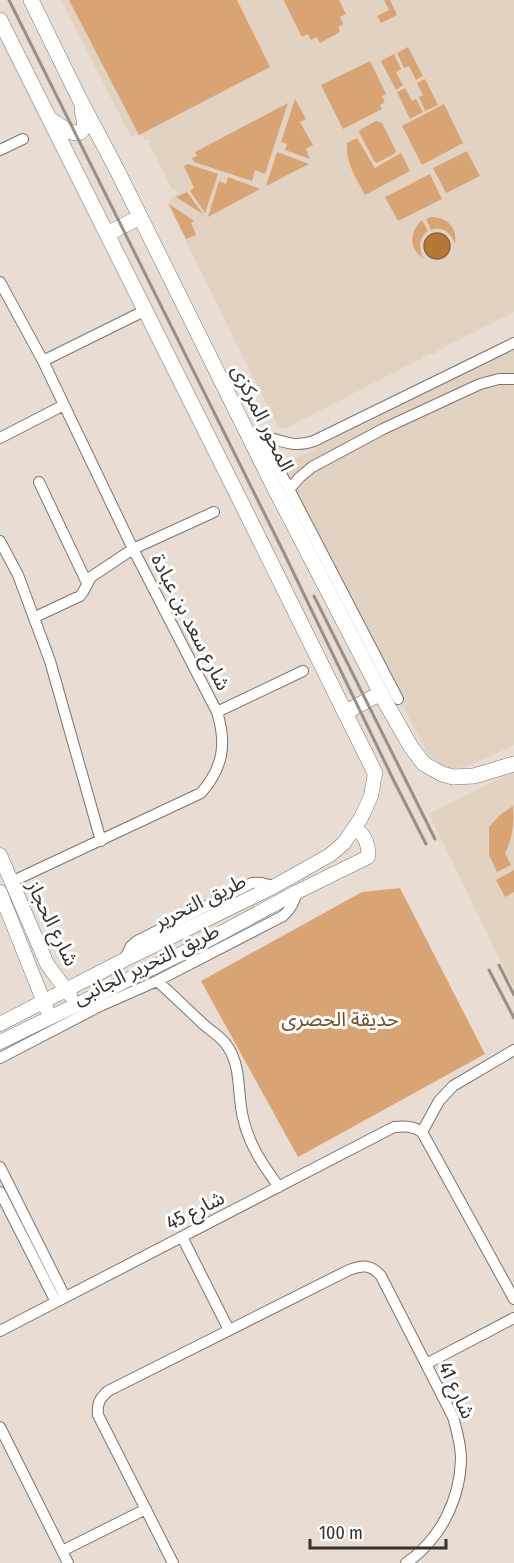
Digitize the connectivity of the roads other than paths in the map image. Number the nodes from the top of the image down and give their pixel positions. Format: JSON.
{"nodes":[{"id":1,"x":31,"y":0,"type":"edge"},
{"id":2,"x":0,"y":20,"type":"edge"},
{"id":3,"x":81,"y":102,"type":"junction"},
{"id":4,"x":50,"y":119,"type":"junction"},
{"id":5,"x":23,"y":139,"type":"dead end"},
{"id":6,"x":0,"y":150,"type":"edge"},
{"id":7,"x":140,"y":217,"type":"junction"},
{"id":8,"x":107,"y":234,"type":"junction"},
{"id":9,"x":0,"y":282,"type":"edge"},
{"id":10,"x":146,"y":310,"type":"junction"},
{"id":11,"x":514,"y":343,"type":"edge"},
{"id":12,"x":43,"y":361,"type":"junction"},
{"id":13,"x":514,"y":379,"type":"edge"},
{"id":14,"x":64,"y":405,"type":"junction"},
{"id":15,"x":255,"y":436,"type":"junction"},
{"id":16,"x":0,"y":438,"type":"edge"},
{"id":17,"x":39,"y":482,"type":"dead end"},
{"id":18,"x":289,"y":489,"type":"junction"},
{"id":19,"x":214,"y":512,"type":"dead end"},
{"id":20,"x":0,"y":541,"type":"edge"},
{"id":21,"x":134,"y":549,"type":"junction"},
{"id":22,"x":87,"y":583,"type":"junction"},
{"id":23,"x":35,"y":617,"type":"junction"},
{"id":24,"x":303,"y":670,"type":"dead end"},
{"id":25,"x":381,"y":693,"type":"junction"},
{"id":26,"x":398,"y":699,"type":"dead end"},
{"id":27,"x":217,"y":712,"type":"junction"},
{"id":28,"x":346,"y":712,"type":"junction"},
{"id":29,"x":514,"y":764,"type":"edge"},
{"id":30,"x":375,"y":773,"type":"joint"},
{"id":31,"x":355,"y":828,"type":"junction"},
{"id":32,"x":101,"y":841,"type":"junction"},
{"id":33,"x":0,"y":855,"type":"edge"},
{"id":34,"x":11,"y":882,"type":"junction"},
{"id":35,"x":0,"y":892,"type":"edge"},
{"id":36,"x":297,"y":892,"type":"junction"},
{"id":37,"x":157,"y":981,"type":"junction"},
{"id":38,"x":66,"y":990,"type":"junction"},
{"id":39,"x":43,"y":1002,"type":"junction"},
{"id":40,"x":77,"y":1003,"type":"junction"},
{"id":41,"x":51,"y":1017,"type":"junction"},
{"id":42,"x":0,"y":1023,"type":"edge"},
{"id":43,"x":0,"y":1042,"type":"edge"},
{"id":44,"x":514,"y":1050,"type":"edge"},
{"id":45,"x":0,"y":1058,"type":"edge"},
{"id":46,"x":422,"y":1132,"type":"junction"},
{"id":47,"x":0,"y":1167,"type":"edge"},
{"id":48,"x":279,"y":1187,"type":"junction"},
{"id":49,"x":0,"y":1192,"type":"edge"},
{"id":50,"x":183,"y":1237,"type":"junction"},
{"id":51,"x":514,"y":1299,"type":"edge"},
{"id":52,"x":61,"y":1300,"type":"junction"},
{"id":53,"x":514,"y":1318,"type":"edge"},
{"id":54,"x":229,"y":1330,"type":"junction"},
{"id":55,"x":0,"y":1331,"type":"edge"},
{"id":56,"x":426,"y":1364,"type":"junction"},
{"id":57,"x":0,"y":1427,"type":"edge"},
{"id":58,"x":3,"y":1440,"type":"edge"},
{"id":59,"x":146,"y":1509,"type":"junction"},
{"id":60,"x":62,"y":1551,"type":"junction"},
{"id":61,"x":68,"y":1563,"type":"edge"},
{"id":62,"x":173,"y":1563,"type":"edge"},
{"id":63,"x":406,"y":1563,"type":"edge"}],
"edges":[{"from":1,"to":3,"type":"main road","name":"المحور المركزى"},
{"from":2,"to":4,"type":"main road"},
{"from":3,"to":4,"type":"main road"},
{"from":3,"to":7,"type":"main road","name":"المحور المركزى"},
{"from":4,"to":8,"type":"main road"},
{"from":5,"to":6,"type":"street"},
{"from":7,"to":8,"type":"main road"},
{"from":7,"to":15,"type":"main road","name":"المحور المركزى"},
{"from":8,"to":10,"type":"main road"},
{"from":9,"to":12,"type":"street","name":"شارع سعد بن عبادة"},
{"from":10,"to":12,"type":"street"},
{"from":10,"to":28,"type":"main road"},
{"from":11,"to":15,"type":"street"},
{"from":12,"to":14,"type":"street","name":"شارع سعد بن عبادة"},
{"from":13,"to":18,"type":"street"},
{"from":14,"to":16,"type":"street"},
{"from":14,"to":21,"type":"street","name":"شارع سعد بن عبادة"},
{"from":15,"to":18,"type":"street"},
{"from":15,"to":25,"type":"main road","name":"المحور المركزى"},
{"from":17,"to":22,"type":"street"},
{"from":18,"to":26,"type":"street"},
{"from":19,"to":21,"type":"street"},
{"from":20,"to":23,"type":"street"},
{"from":21,"to":22,"type":"street"},
{"from":21,"to":27,"type":"street","name":"شارع سعد بن عبادة"},
{"from":22,"to":23,"type":"street"},
{"from":23,"to":32,"type":"street"},
{"from":24,"to":27,"type":"street"},
{"from":25,"to":28,"type":"main road"},
{"from":25,"to":29,"type":"main road","name":"المحور المركزى"},
{"from":27,"to":32,"type":"street","name":"شارع سعد بن عبادة"},
{"from":28,"to":30,"type":"main road"},
{"from":30,"to":31,"type":"street","name":"طريق التحرير"},
{"from":31,"to":36,"type":"street","name":"طريق التحرير"},
{"from":31,"to":38,"type":"street","name":"طريق التحرير"},
{"from":32,"to":34,"type":"street","name":"شارع سعد بن عبادة"},
{"from":33,"to":34,"type":"street","name":"شارع الحجاز"},
{"from":34,"to":38,"type":"street","name":"شارع الحجاز"},
{"from":35,"to":39,"type":"street","name":"شارع الحجاز"},
{"from":36,"to":37,"type":"street","name":"طريق التحرير الجانبى"},
{"from":36,"to":40,"type":"street","name":"طريق التحرير"},
{"from":37,"to":45,"type":"street","name":"طريق التحرير الجانبى"},
{"from":37,"to":48,"type":"street"},
{"from":38,"to":39,"type":"street","name":"طريق التحرير"},
{"from":38,"to":40,"type":"street","name":"شارع الحجاز"},
{"from":39,"to":41,"type":"street","name":"شارع الحجاز"},
{"from":39,"to":42,"type":"street","name":"طريق التحرير"},
{"from":40,"to":41,"type":"street","name":"طريق التحرير"},
{"from":41,"to":43,"type":"street","name":"طريق التحرير"},
{"from":44,"to":46,"type":"street"},
{"from":46,"to":48,"type":"street","name":"شارع 45"},
{"from":46,"to":51,"type":"street"},
{"from":47,"to":52,"type":"street"},
{"from":48,"to":50,"type":"street","name":"شارع 45"},
{"from":49,"to":52,"type":"street"},
{"from":50,"to":52,"type":"street","name":"شارع 45"},
{"from":50,"to":54,"type":"street"},
{"from":52,"to":55,"type":"street","name":"شارع 45"},
{"from":53,"to":56,"type":"street"},
{"from":54,"to":56,"type":"street","name":"شارع 41"},
{"from":54,"to":59,"type":"street"},
{"from":56,"to":63,"type":"street","name":"شارع 41"},
{"from":57,"to":58,"type":"street"},
{"from":58,"to":60,"type":"street"},
{"from":59,"to":60,"type":"street"},
{"from":59,"to":62,"type":"street"},
{"from":60,"to":61,"type":"street"}]}
